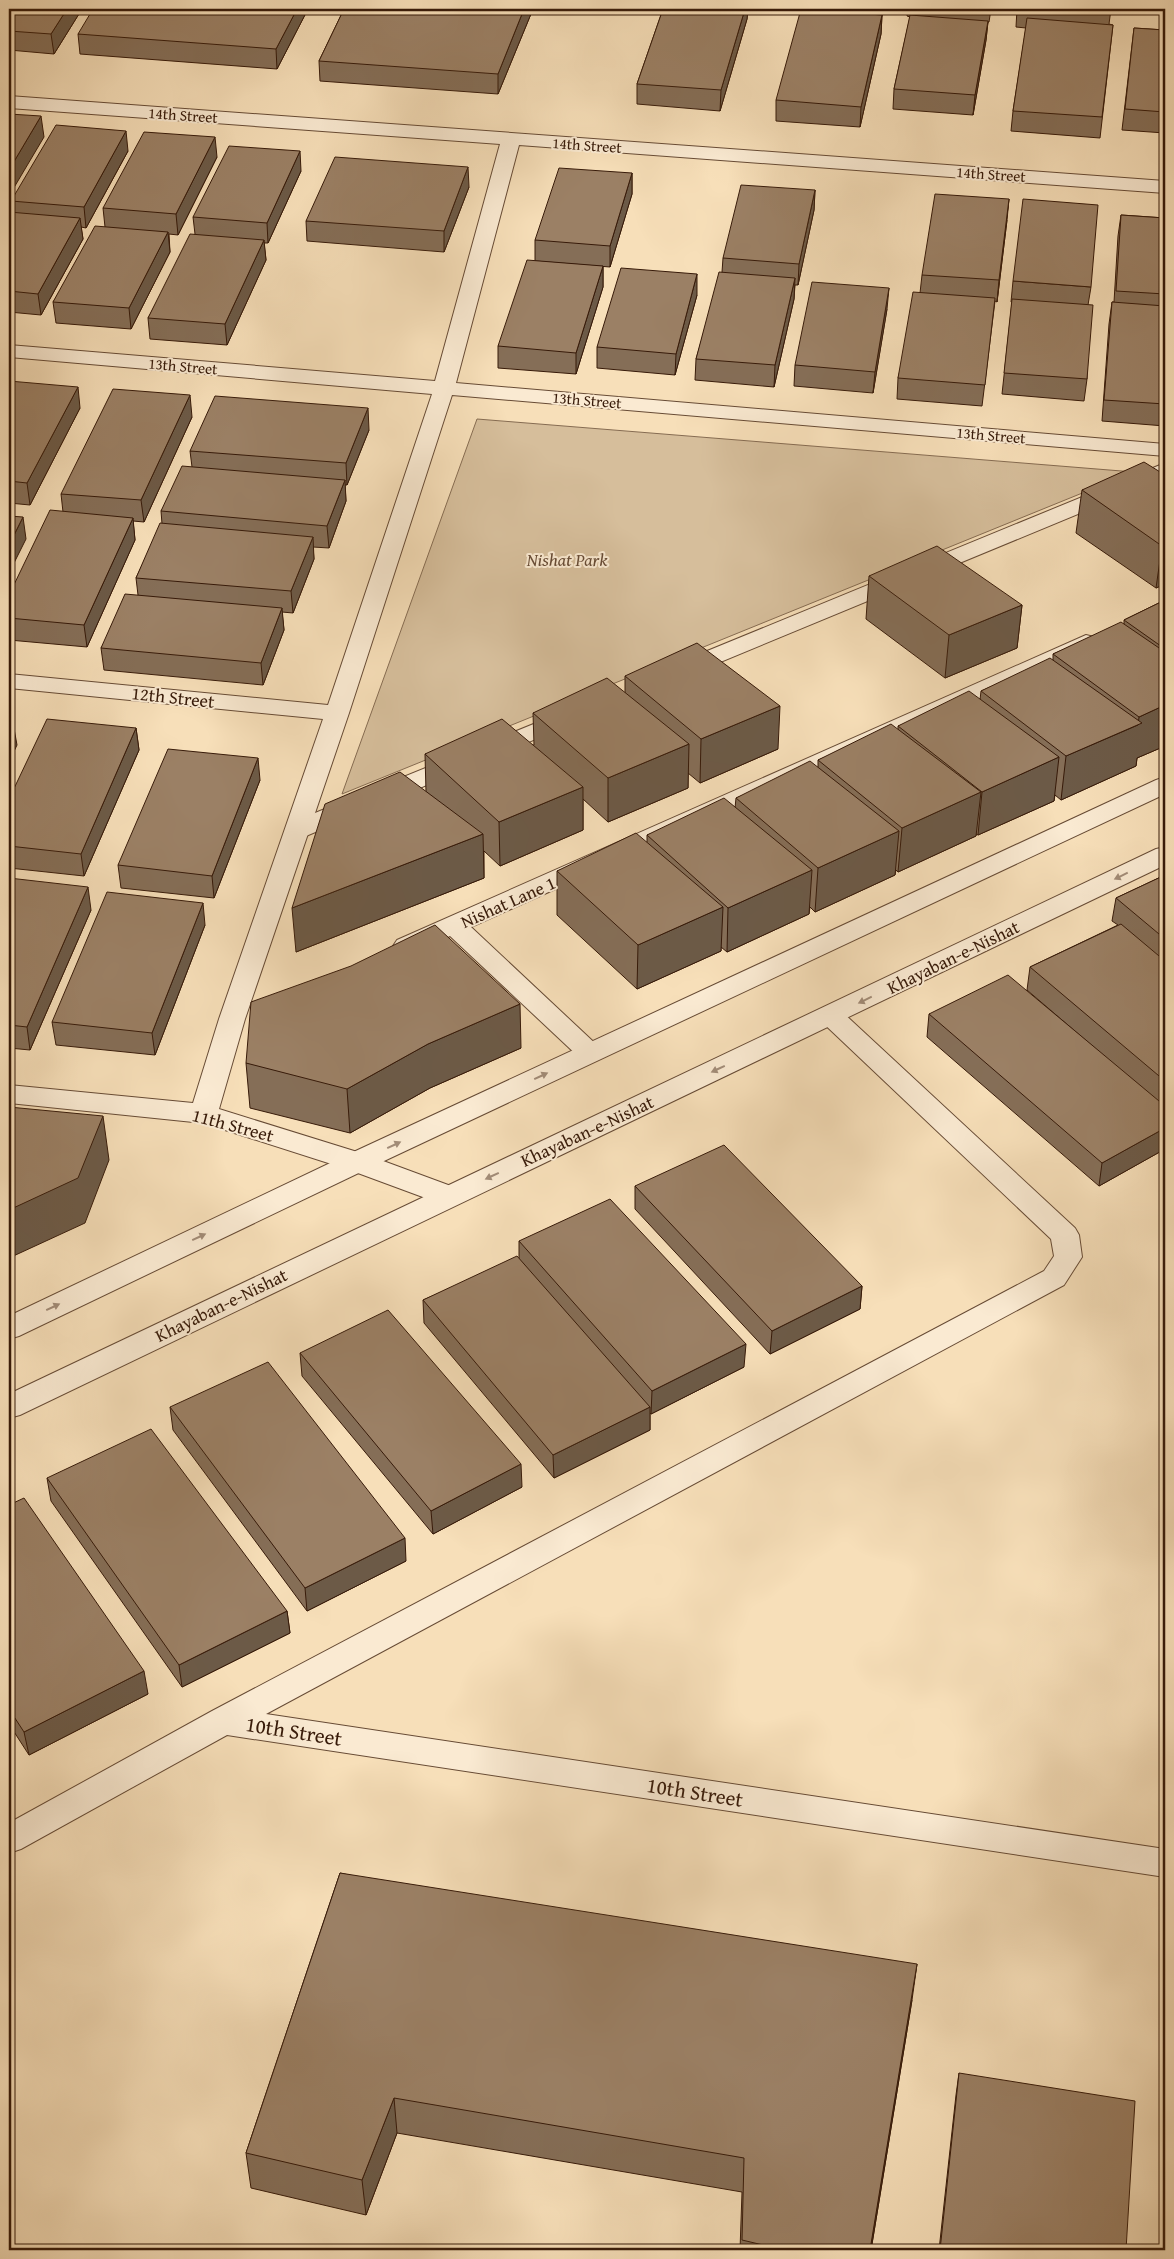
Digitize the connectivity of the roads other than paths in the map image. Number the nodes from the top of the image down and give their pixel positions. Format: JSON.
{"nodes":[{"id":1,"x":9,"y":102,"type":"edge"},
{"id":2,"x":511,"y":139,"type":"junction"},
{"id":3,"x":1165,"y":187,"type":"edge"},
{"id":4,"x":9,"y":351,"type":"edge"},
{"id":5,"x":444,"y":388,"type":"junction"},
{"id":6,"x":1165,"y":450,"type":"edge"},
{"id":7,"x":1165,"y":470,"type":"edge"},
{"id":8,"x":1111,"y":631,"type":"edge"},
{"id":9,"x":662,"y":678,"type":"edge"},
{"id":10,"x":9,"y":681,"type":"edge"},
{"id":11,"x":589,"y":708,"type":"edge"},
{"id":12,"x":337,"y":713,"type":"junction"},
{"id":13,"x":1165,"y":785,"type":"edge"},
{"id":14,"x":297,"y":830,"type":"junction"},
{"id":15,"x":1165,"y":855,"type":"edge"},
{"id":16,"x":455,"y":926,"type":"junction"},
{"id":17,"x":384,"y":956,"type":"edge"},
{"id":18,"x":259,"y":1008,"type":"edge"},
{"id":19,"x":831,"y":1016,"type":"junction"},
{"id":20,"x":232,"y":1019,"type":"junction"},
{"id":21,"x":590,"y":1053,"type":"junction"},
{"id":22,"x":9,"y":1094,"type":"edge"},
{"id":23,"x":204,"y":1114,"type":"junction"},
{"id":24,"x":357,"y":1162,"type":"junction"},
{"id":25,"x":449,"y":1196,"type":"junction"},
{"id":26,"x":9,"y":1328,"type":"edge"},
{"id":27,"x":9,"y":1407,"type":"edge"},
{"id":28,"x":224,"y":1721,"type":"junction"},
{"id":29,"x":9,"y":1839,"type":"edge"},
{"id":30,"x":1165,"y":1863,"type":"edge"}],
"edges":[{"from":1,"to":2,"type":"street","name":"14th Street"},
{"from":2,"to":3,"type":"street","name":"14th Street"},
{"from":2,"to":5,"type":"street"},
{"from":4,"to":5,"type":"street","name":"13th Street"},
{"from":5,"to":6,"type":"street","name":"13th Street"},
{"from":5,"to":12,"type":"street"},
{"from":7,"to":9,"type":"street"},
{"from":8,"to":16,"type":"street","name":"Nishat Lane 1"},
{"from":10,"to":12,"type":"street","name":"12th Street"},
{"from":11,"to":14,"type":"street"},
{"from":12,"to":14,"type":"street"},
{"from":13,"to":21,"type":"street"},
{"from":14,"to":20,"type":"street"},
{"from":15,"to":19,"type":"street","name":"Khayaban-e-Nishat","one_way":true},
{"from":16,"to":17,"type":"street","name":"Nishat Lane 1"},
{"from":16,"to":21,"type":"street"},
{"from":18,"to":20,"type":"street"},
{"from":19,"to":25,"type":"street","name":"Khayaban-e-Nishat","one_way":true},
{"from":19,"to":28,"type":"street"},
{"from":20,"to":23,"type":"street"},
{"from":24,"to":21,"type":"street","one_way":true},
{"from":22,"to":23,"type":"street","name":"11th Street"},
{"from":23,"to":24,"type":"street","name":"11th Street"},
{"from":24,"to":25,"type":"street","name":"11th Street"},
{"from":26,"to":24,"type":"street","one_way":true},
{"from":25,"to":27,"type":"street","name":"Khayaban-e-Nishat"},
{"from":28,"to":29,"type":"street"},
{"from":28,"to":30,"type":"street","name":"10th Street"}]}
